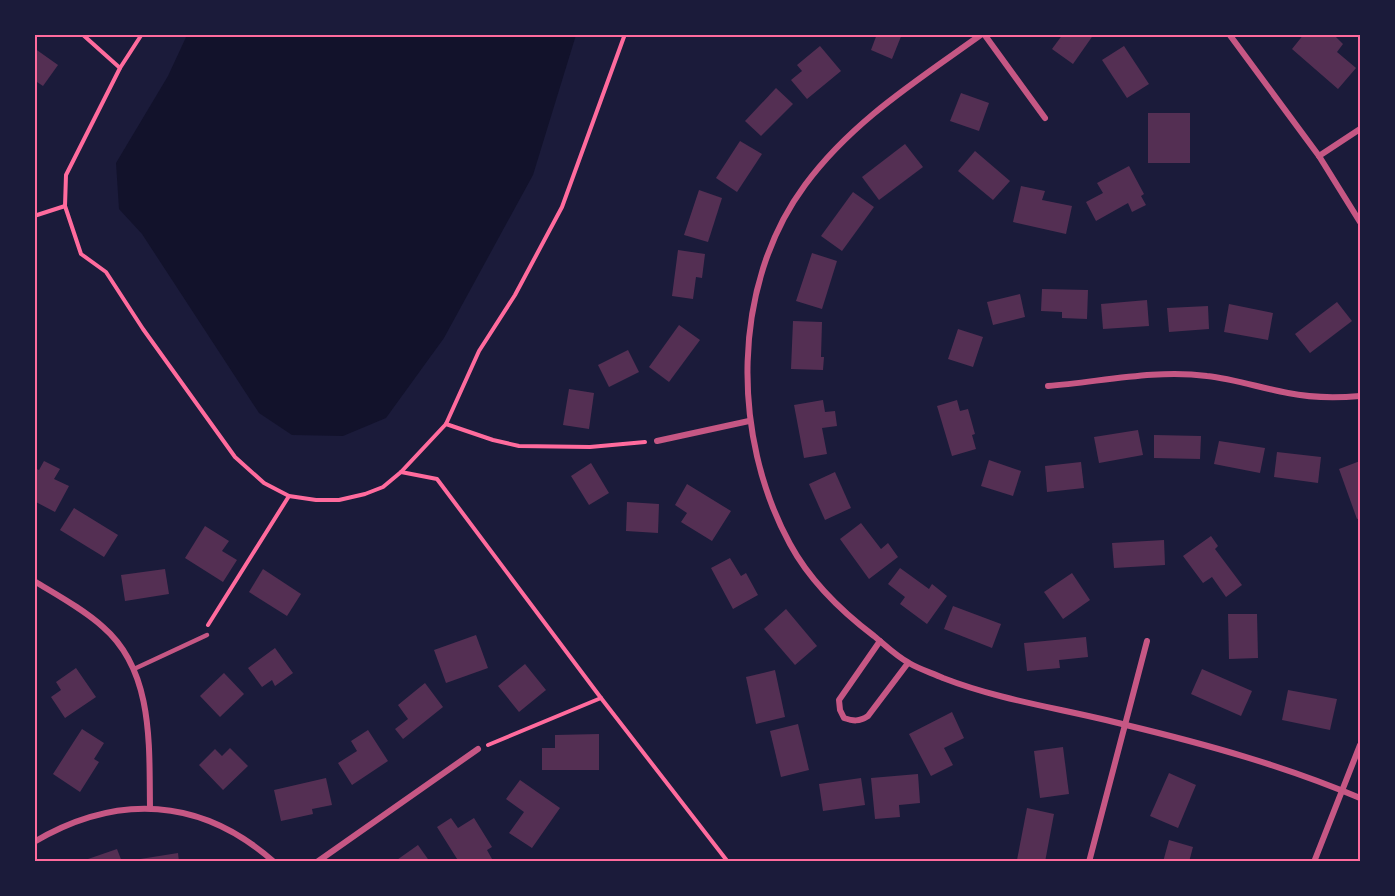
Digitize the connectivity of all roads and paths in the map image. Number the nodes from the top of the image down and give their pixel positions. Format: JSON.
{"nodes":[{"id":1,"x":82,"y":34,"type":"edge"},
{"id":2,"x":142,"y":34,"type":"edge"},
{"id":3,"x":625,"y":34,"type":"edge"},
{"id":4,"x":983,"y":34,"type":"edge"},
{"id":5,"x":1229,"y":34,"type":"edge"},
{"id":6,"x":120,"y":68,"type":"junction"},
{"id":7,"x":1045,"y":118,"type":"dead end"},
{"id":8,"x":1360,"y":129,"type":"edge"},
{"id":9,"x":1319,"y":156,"type":"junction"},
{"id":10,"x":65,"y":207,"type":"junction"},
{"id":11,"x":34,"y":216,"type":"edge"},
{"id":12,"x":1360,"y":222,"type":"edge"},
{"id":13,"x":1048,"y":386,"type":"dead end"},
{"id":14,"x":1360,"y":396,"type":"edge"},
{"id":15,"x":749,"y":421,"type":"junction"},
{"id":16,"x":446,"y":424,"type":"junction"},
{"id":17,"x":657,"y":441,"type":"joint"},
{"id":18,"x":401,"y":472,"type":"junction"},
{"id":19,"x":289,"y":496,"type":"junction"},
{"id":20,"x":34,"y":581,"type":"edge"},
{"id":21,"x":207,"y":635,"type":"joint"},
{"id":22,"x":880,"y":641,"type":"junction"},
{"id":23,"x":1147,"y":641,"type":"dead end"},
{"id":24,"x":908,"y":663,"type":"junction"},
{"id":25,"x":134,"y":669,"type":"junction"},
{"id":26,"x":601,"y":698,"type":"junction"},
{"id":27,"x":1125,"y":724,"type":"junction"},
{"id":28,"x":1360,"y":746,"type":"edge"},
{"id":29,"x":478,"y":749,"type":"joint"},
{"id":30,"x":1342,"y":790,"type":"junction"},
{"id":31,"x":1360,"y":798,"type":"edge"},
{"id":32,"x":150,"y":807,"type":"junction"},
{"id":33,"x":34,"y":842,"type":"edge"},
{"id":34,"x":274,"y":861,"type":"edge"},
{"id":35,"x":317,"y":861,"type":"edge"},
{"id":36,"x":728,"y":861,"type":"edge"},
{"id":37,"x":1089,"y":861,"type":"edge"},
{"id":38,"x":1314,"y":861,"type":"edge"}],
"edges":[{"from":1,"to":6,"type":"path"},
{"from":2,"to":6,"type":"path"},
{"from":3,"to":16,"type":"path"},
{"from":4,"to":7,"type":"street"},
{"from":4,"to":15,"type":"street"},
{"from":5,"to":9,"type":"street"},
{"from":6,"to":10,"type":"path"},
{"from":8,"to":9,"type":"street"},
{"from":9,"to":12,"type":"street"},
{"from":10,"to":11,"type":"path"},
{"from":10,"to":19,"type":"path"},
{"from":13,"to":14,"type":"street"},
{"from":15,"to":17,"type":"street"},
{"from":15,"to":22,"type":"street"},
{"from":16,"to":17,"type":"path"},
{"from":16,"to":18,"type":"path"},
{"from":18,"to":19,"type":"path"},
{"from":18,"to":26,"type":"path"},
{"from":19,"to":21,"type":"path"},
{"from":20,"to":25,"type":"street"},
{"from":21,"to":25,"type":"lane"},
{"from":22,"to":24,"type":"street"},
{"from":22,"to":24,"type":"street"},
{"from":23,"to":27,"type":"street"},
{"from":24,"to":27,"type":"street"},
{"from":25,"to":32,"type":"street"},
{"from":26,"to":29,"type":"path"},
{"from":26,"to":36,"type":"path"},
{"from":27,"to":30,"type":"street"},
{"from":27,"to":37,"type":"street"},
{"from":28,"to":30,"type":"street"},
{"from":29,"to":35,"type":"street"},
{"from":30,"to":31,"type":"street"},
{"from":30,"to":38,"type":"street"},
{"from":32,"to":33,"type":"street"},
{"from":32,"to":34,"type":"street"}]}
